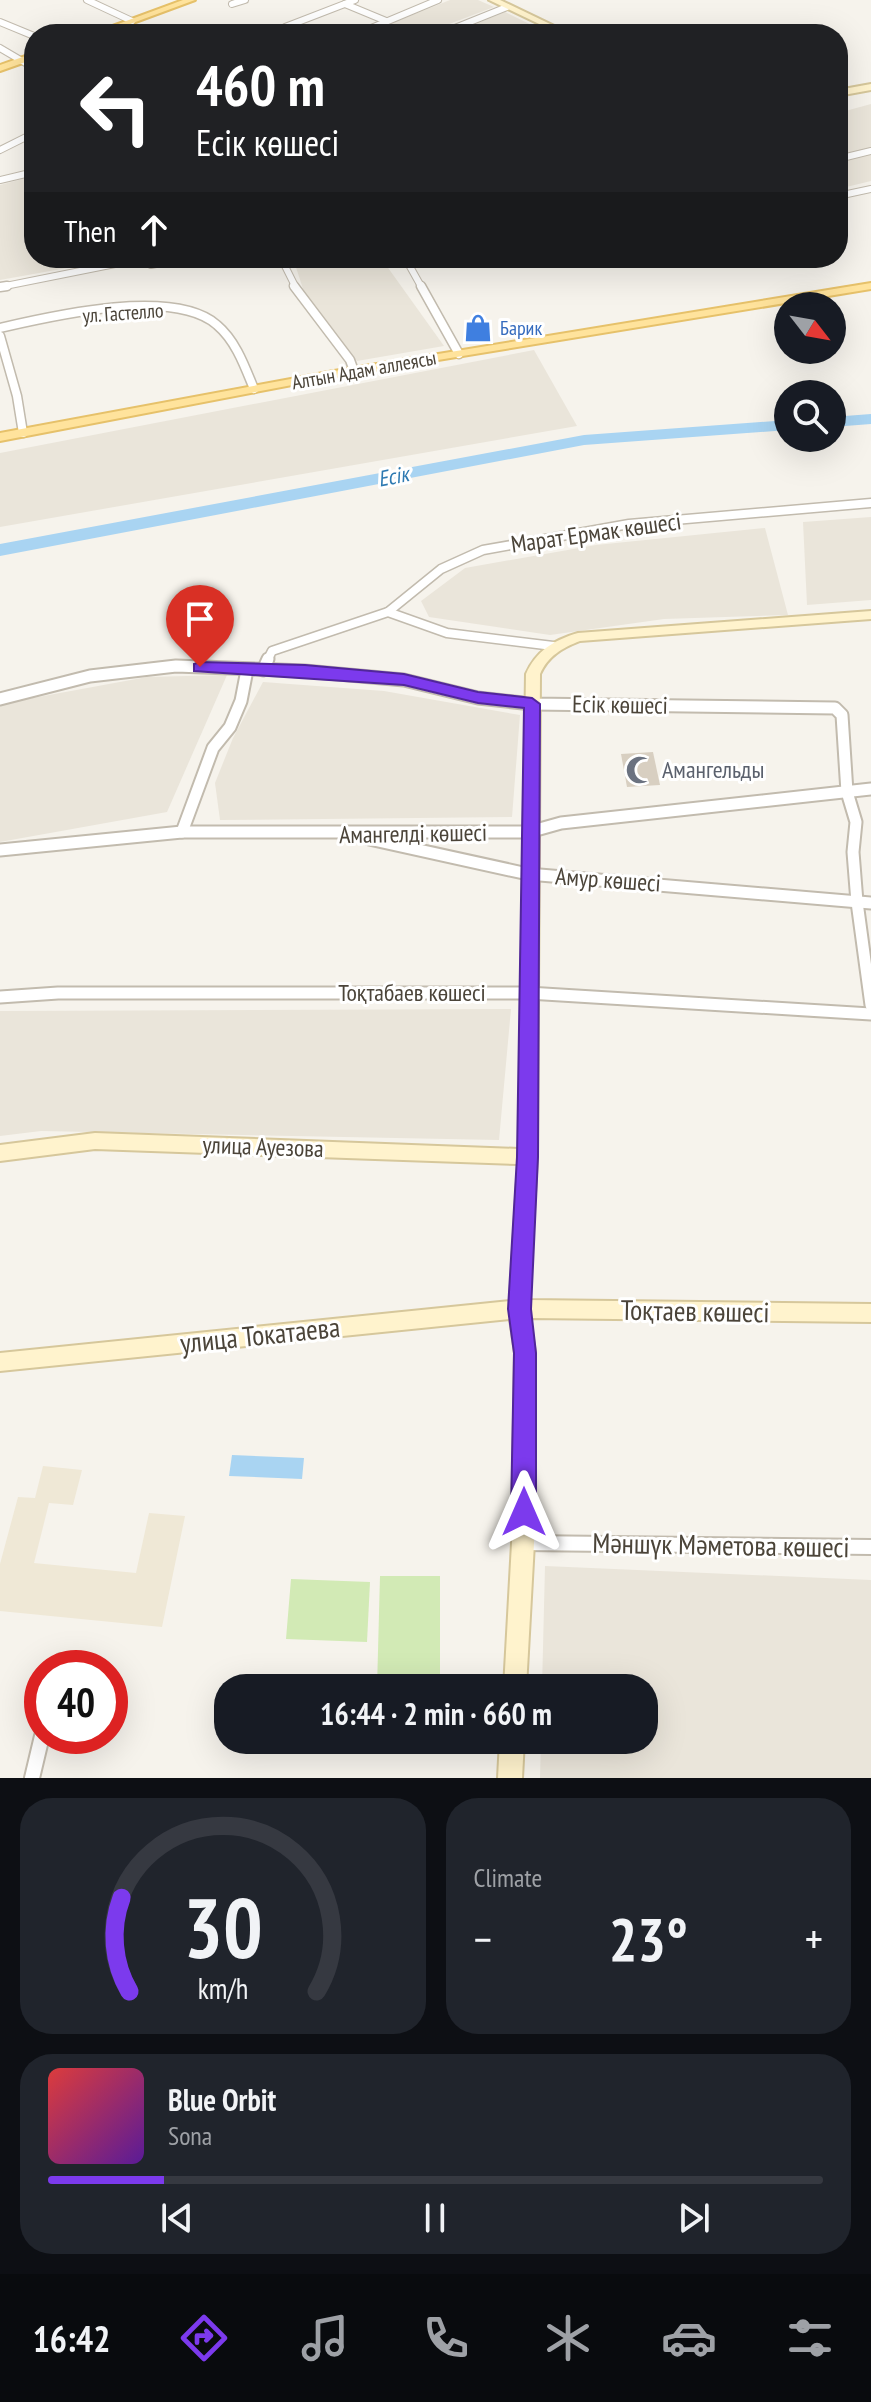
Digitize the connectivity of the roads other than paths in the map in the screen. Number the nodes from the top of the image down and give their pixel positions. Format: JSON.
{"nodes":[{"id":1,"x":87,"y":0,"type":"edge"},
{"id":2,"x":191,"y":0,"type":"edge"},
{"id":3,"x":245,"y":0,"type":"edge"},
{"id":4,"x":355,"y":0,"type":"edge"},
{"id":5,"x":438,"y":0,"type":"edge"},
{"id":6,"x":493,"y":0,"type":"edge"},
{"id":7,"x":232,"y":4,"type":"dead end"},
{"id":8,"x":345,"y":4,"type":"junction"},
{"id":9,"x":507,"y":7,"type":"junction"},
{"id":10,"x":132,"y":21,"type":"junction"},
{"id":11,"x":386,"y":21,"type":"junction"},
{"id":12,"x":0,"y":22,"type":"edge"},
{"id":13,"x":124,"y":24,"type":"edge"},
{"id":14,"x":293,"y":24,"type":"edge"},
{"id":15,"x":380,"y":24,"type":"edge"},
{"id":16,"x":465,"y":24,"type":"edge"},
{"id":17,"x":545,"y":24,"type":"edge"},
{"id":18,"x":24,"y":32,"type":"edge"},
{"id":19,"x":0,"y":48,"type":"edge"},
{"id":20,"x":24,"y":59,"type":"edge"},
{"id":21,"x":18,"y":61,"type":"junction"},
{"id":22,"x":24,"y":64,"type":"edge"},
{"id":23,"x":0,"y":68,"type":"edge"},
{"id":24,"x":871,"y":87,"type":"edge"},
{"id":25,"x":848,"y":91,"type":"edge"},
{"id":26,"x":24,"y":138,"type":"edge"},
{"id":27,"x":0,"y":150,"type":"edge"},
{"id":28,"x":871,"y":151,"type":"edge"},
{"id":29,"x":848,"y":157,"type":"edge"},
{"id":30,"x":24,"y":174,"type":"edge"},
{"id":31,"x":0,"y":180,"type":"edge"},
{"id":32,"x":871,"y":189,"type":"edge"},
{"id":33,"x":848,"y":194,"type":"edge"},
{"id":34,"x":90,"y":268,"type":"edge"},
{"id":35,"x":284,"y":268,"type":"edge"},
{"id":36,"x":411,"y":268,"type":"edge"},
{"id":37,"x":871,"y":286,"type":"edge"},
{"id":38,"x":0,"y":287,"type":"edge"},
{"id":39,"x":0,"y":328,"type":"edge"},
{"id":40,"x":0,"y":336,"type":"edge"},
{"id":41,"x":459,"y":354,"type":"junction"},
{"id":42,"x":354,"y":371,"type":"junction"},
{"id":43,"x":254,"y":389,"type":"junction"},
{"id":44,"x":23,"y":433,"type":"junction"},
{"id":45,"x":0,"y":437,"type":"edge"},
{"id":46,"x":871,"y":503,"type":"edge"},
{"id":47,"x":388,"y":612,"type":"junction"},
{"id":48,"x":871,"y":615,"type":"edge"},
{"id":49,"x":553,"y":646,"type":"junction"},
{"id":50,"x":247,"y":670,"type":"junction"},
{"id":51,"x":263,"y":670,"type":"junction"},
{"id":52,"x":0,"y":699,"type":"edge"},
{"id":53,"x":532,"y":704,"type":"junction"},
{"id":54,"x":871,"y":789,"type":"edge"},
{"id":55,"x":847,"y":792,"type":"junction"},
{"id":56,"x":182,"y":832,"type":"junction"},
{"id":57,"x":529,"y":832,"type":"junction"},
{"id":58,"x":348,"y":835,"type":"junction"},
{"id":59,"x":0,"y":850,"type":"edge"},
{"id":60,"x":528,"y":874,"type":"junction"},
{"id":61,"x":857,"y":902,"type":"junction"},
{"id":62,"x":871,"y":903,"type":"edge"},
{"id":63,"x":528,"y":993,"type":"junction"},
{"id":64,"x":0,"y":997,"type":"edge"},
{"id":65,"x":871,"y":1005,"type":"edge"},
{"id":66,"x":871,"y":1014,"type":"edge"},
{"id":67,"x":0,"y":1153,"type":"edge"},
{"id":68,"x":528,"y":1157,"type":"junction"},
{"id":69,"x":519,"y":1309,"type":"junction"},
{"id":70,"x":871,"y":1313,"type":"edge"},
{"id":71,"x":0,"y":1362,"type":"edge"},
{"id":72,"x":523,"y":1543,"type":"junction"},
{"id":73,"x":871,"y":1547,"type":"edge"},
{"id":74,"x":516,"y":1674,"type":"edge"},
{"id":75,"x":38,"y":1754,"type":"edge"},
{"id":76,"x":511,"y":1754,"type":"edge"},
{"id":77,"x":32,"y":1778,"type":"edge"},
{"id":78,"x":510,"y":1778,"type":"edge"}],
"edges":[{"from":1,"to":10,"type":"street"},
{"from":2,"to":10,"type":"main road"},
{"from":3,"to":7,"type":"street"},
{"from":4,"to":8,"type":"street"},
{"from":5,"to":11,"type":"street"},
{"from":6,"to":9,"type":"street"},
{"from":8,"to":11,"type":"street"},
{"from":8,"to":14,"type":"street"},
{"from":9,"to":16,"type":"street"},
{"from":9,"to":17,"type":"street"},
{"from":10,"to":13,"type":"main road"},
{"from":11,"to":15,"type":"street"},
{"from":12,"to":18,"type":"street"},
{"from":19,"to":21,"type":"street"},
{"from":20,"to":21,"type":"main road"},
{"from":21,"to":22,"type":"street"},
{"from":21,"to":23,"type":"main road"},
{"from":24,"to":25,"type":"street"},
{"from":26,"to":27,"type":"street"},
{"from":28,"to":29,"type":"street"},
{"from":30,"to":31,"type":"street"},
{"from":32,"to":33,"type":"street"},
{"from":34,"to":38,"type":"street"},
{"from":35,"to":42,"type":"street"},
{"from":36,"to":41,"type":"street"},
{"from":37,"to":41,"type":"main road","name":"Алтын Адам аллеясы"},
{"from":39,"to":43,"type":"street","name":"ул. Гастелло"},
{"from":40,"to":44,"type":"street"},
{"from":41,"to":42,"type":"main road","name":"Алтын Адам аллеясы"},
{"from":42,"to":43,"type":"main road","name":"Алтын Адам аллеясы"},
{"from":43,"to":44,"type":"main road","name":"Алтын Адам аллеясы"},
{"from":44,"to":45,"type":"main road","name":"Алтын Адам аллеясы"},
{"from":46,"to":47,"type":"street","name":"Марат Ермак көшесі"},
{"from":47,"to":49,"type":"street"},
{"from":47,"to":51,"type":"street"},
{"from":48,"to":49,"type":"street"},
{"from":49,"to":53,"type":"street"},
{"from":50,"to":51,"type":"street","name":"Есік көшесі"},
{"from":50,"to":52,"type":"street","name":"Есік көшесі"},
{"from":50,"to":56,"type":"street"},
{"from":51,"to":53,"type":"street","name":"Есік көшесі"},
{"from":53,"to":55,"type":"street","name":"Есік көшесі"},
{"from":53,"to":57,"type":"street"},
{"from":54,"to":55,"type":"street","name":"Амангелді көшесі"},
{"from":55,"to":57,"type":"street","name":"Амангелді көшесі"},
{"from":55,"to":61,"type":"street"},
{"from":56,"to":58,"type":"street","name":"Амангелді көшесі"},
{"from":56,"to":59,"type":"street","name":"Амангелді көшесі"},
{"from":57,"to":58,"type":"street","name":"Амангелді көшесі"},
{"from":57,"to":60,"type":"street"},
{"from":58,"to":60,"type":"street","name":"Амур көшесі"},
{"from":60,"to":61,"type":"street","name":"Амур көшесі"},
{"from":60,"to":63,"type":"street"},
{"from":61,"to":62,"type":"street","name":"Амур көшесі"},
{"from":61,"to":65,"type":"street"},
{"from":63,"to":64,"type":"street","name":"Тоқтабаев көшесі"},
{"from":63,"to":66,"type":"street","name":"Тоқтабаев көшесі"},
{"from":63,"to":68,"type":"street"},
{"from":67,"to":68,"type":"street","name":"улица Ауезова"},
{"from":68,"to":69,"type":"street"},
{"from":69,"to":70,"type":"street","name":"Тоқтаев көшесі"},
{"from":69,"to":71,"type":"street","name":"улица Токатаева"},
{"from":69,"to":72,"type":"street"},
{"from":72,"to":73,"type":"street","name":"Мәншүк Мәметова көшесі"},
{"from":72,"to":74,"type":"street"},
{"from":75,"to":77,"type":"street"},
{"from":76,"to":78,"type":"street"}]}
